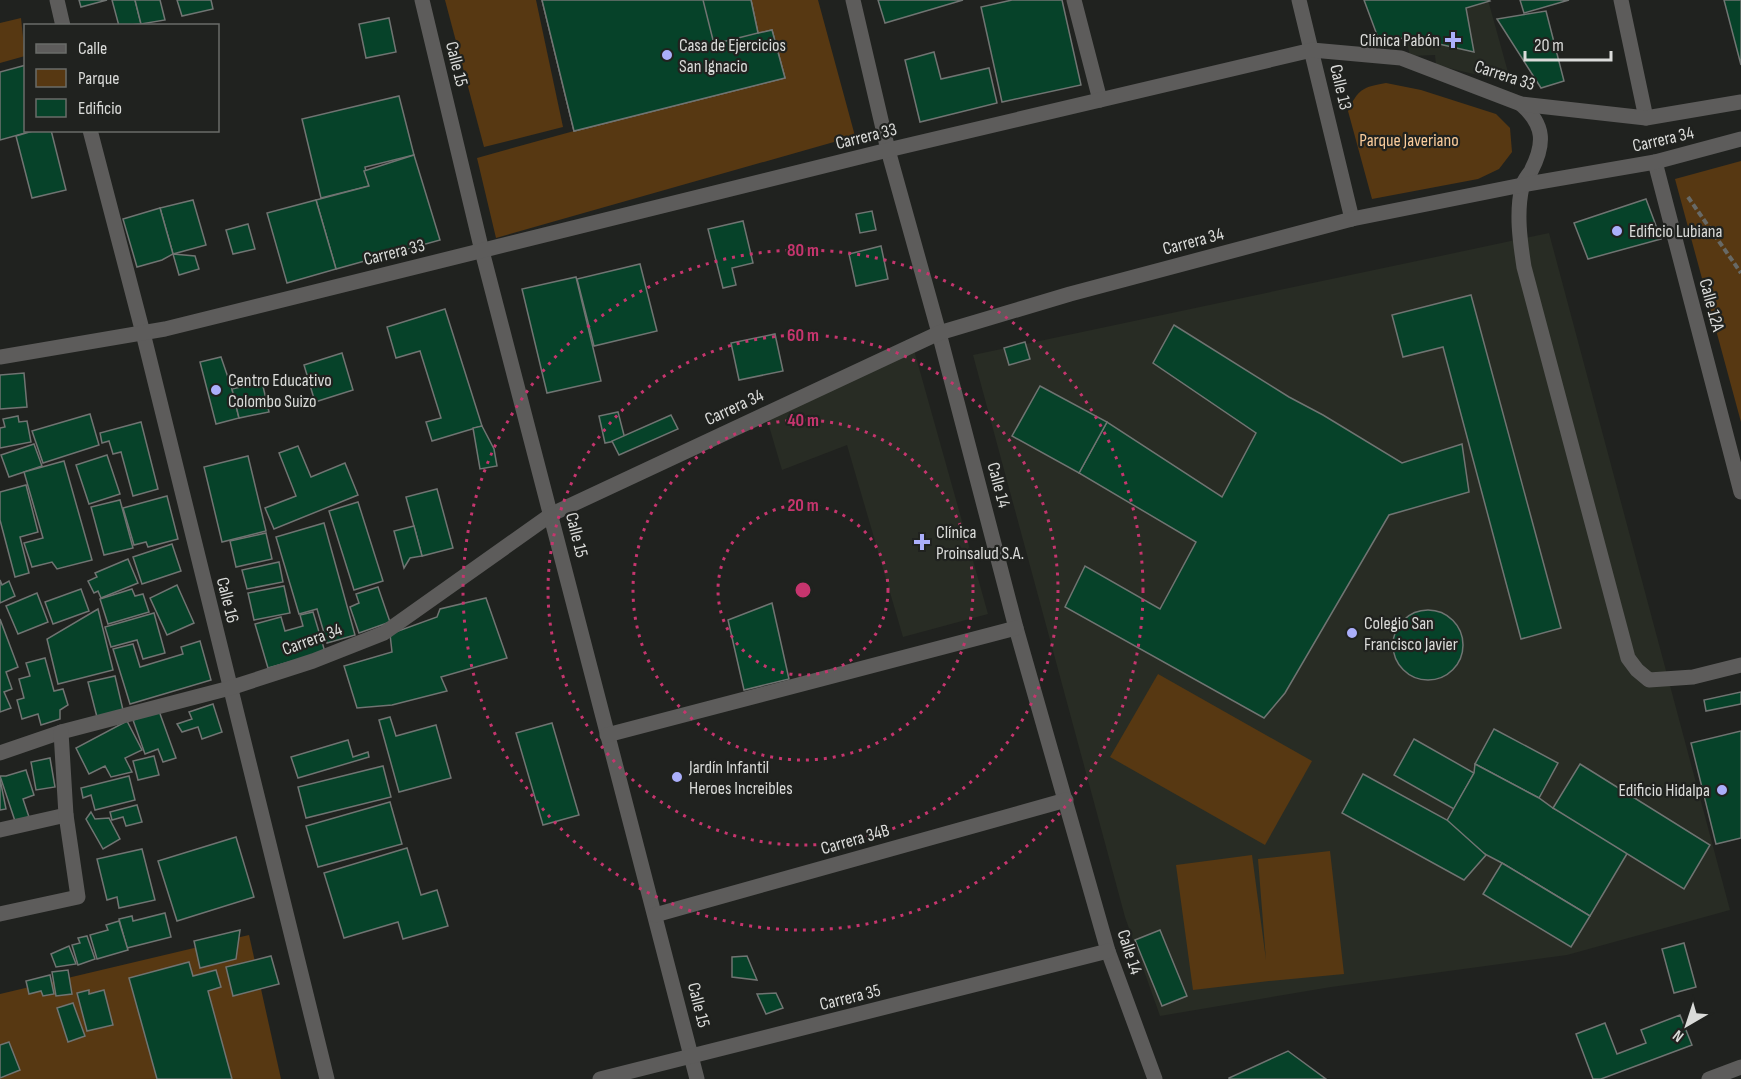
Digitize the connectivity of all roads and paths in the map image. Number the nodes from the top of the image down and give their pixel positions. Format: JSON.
{"nodes":[{"id":1,"x":57,"y":0,"type":"edge"},
{"id":2,"x":422,"y":0,"type":"edge"},
{"id":3,"x":853,"y":0,"type":"edge"},
{"id":4,"x":1074,"y":0,"type":"edge"},
{"id":5,"x":1299,"y":0,"type":"edge"},
{"id":6,"x":1621,"y":0,"type":"edge"},
{"id":7,"x":63,"y":24,"type":"edge"},
{"id":8,"x":1312,"y":50,"type":"junction"},
{"id":9,"x":1100,"y":100,"type":"junction"},
{"id":10,"x":1741,"y":102,"type":"edge"},
{"id":11,"x":1521,"y":104,"type":"junction"},
{"id":12,"x":1646,"y":118,"type":"junction"},
{"id":13,"x":91,"y":132,"type":"edge"},
{"id":14,"x":1741,"y":139,"type":"edge"},
{"id":15,"x":888,"y":150,"type":"junction"},
{"id":16,"x":1655,"y":162,"type":"junction"},
{"id":17,"x":1522,"y":185,"type":"junction"},
{"id":18,"x":1681,"y":188,"type":"dead end"},
{"id":19,"x":1352,"y":219,"type":"junction"},
{"id":20,"x":482,"y":251,"type":"junction"},
{"id":21,"x":1741,"y":273,"type":"edge"},
{"id":22,"x":143,"y":333,"type":"junction"},
{"id":23,"x":939,"y":333,"type":"junction"},
{"id":24,"x":0,"y":357,"type":"edge"},
{"id":25,"x":1741,"y":492,"type":"edge"},
{"id":26,"x":552,"y":514,"type":"junction"},
{"id":27,"x":1016,"y":628,"type":"junction"},
{"id":28,"x":1741,"y":665,"type":"edge"},
{"id":29,"x":230,"y":688,"type":"junction"},
{"id":30,"x":61,"y":732,"type":"junction"},
{"id":31,"x":606,"y":735,"type":"junction"},
{"id":32,"x":0,"y":753,"type":"edge"},
{"id":33,"x":1066,"y":800,"type":"junction"},
{"id":34,"x":66,"y":815,"type":"junction"},
{"id":35,"x":0,"y":830,"type":"edge"},
{"id":36,"x":0,"y":914,"type":"edge"},
{"id":37,"x":655,"y":915,"type":"junction"},
{"id":38,"x":1108,"y":951,"type":"junction"},
{"id":39,"x":692,"y":1057,"type":"junction"},
{"id":40,"x":1741,"y":1066,"type":"edge"},
{"id":41,"x":327,"y":1079,"type":"edge"},
{"id":42,"x":600,"y":1079,"type":"edge"},
{"id":43,"x":697,"y":1079,"type":"edge"},
{"id":44,"x":1155,"y":1079,"type":"edge"},
{"id":45,"x":1709,"y":1079,"type":"edge"}],
"edges":[{"from":1,"to":7,"type":"street"},
{"from":2,"to":20,"type":"street","name":"Calle 15"},
{"from":3,"to":15,"type":"street","name":"Calle 14"},
{"from":4,"to":9,"type":"street"},
{"from":5,"to":8,"type":"street","name":"Calle 13"},
{"from":6,"to":12,"type":"street"},
{"from":8,"to":9,"type":"street","name":"Carrera 33"},
{"from":8,"to":11,"type":"street","name":"Carrera 33"},
{"from":8,"to":19,"type":"street","name":"Calle 13"},
{"from":9,"to":15,"type":"street","name":"Carrera 33"},
{"from":10,"to":12,"type":"street","name":"Carrera 33"},
{"from":11,"to":12,"type":"street","name":"Carrera 33"},
{"from":11,"to":17,"type":"street"},
{"from":13,"to":22,"type":"street","name":"Calle 16"},
{"from":14,"to":16,"type":"street","name":"Carrera 34"},
{"from":15,"to":20,"type":"street","name":"Carrera 33"},
{"from":15,"to":23,"type":"street","name":"Calle 14"},
{"from":16,"to":17,"type":"street","name":"Carrera 34"},
{"from":16,"to":25,"type":"street","name":"Calle 12A"},
{"from":17,"to":19,"type":"street","name":"Carrera 34"},
{"from":17,"to":28,"type":"street"},
{"from":18,"to":21,"type":"path"},
{"from":19,"to":23,"type":"street","name":"Carrera 34"},
{"from":20,"to":22,"type":"street","name":"Carrera 33"},
{"from":20,"to":26,"type":"street","name":"Calle 15"},
{"from":22,"to":24,"type":"street","name":"Carrera 33"},
{"from":22,"to":29,"type":"street","name":"Calle 16"},
{"from":23,"to":26,"type":"street","name":"Carrera 34"},
{"from":23,"to":27,"type":"street","name":"Calle 14"},
{"from":26,"to":29,"type":"street","name":"Carrera 34"},
{"from":26,"to":31,"type":"street","name":"Calle 15"},
{"from":27,"to":31,"type":"street"},
{"from":27,"to":33,"type":"street","name":"Calle 14"},
{"from":29,"to":30,"type":"street","name":"Carrera 34"},
{"from":29,"to":41,"type":"street","name":"Calle 16"},
{"from":30,"to":32,"type":"street","name":"Carrera 34"},
{"from":30,"to":34,"type":"street"},
{"from":31,"to":37,"type":"street","name":"Calle 15"},
{"from":33,"to":37,"type":"street","name":"Carrera 34B"},
{"from":33,"to":38,"type":"street","name":"Calle 14"},
{"from":34,"to":35,"type":"street"},
{"from":34,"to":36,"type":"street"},
{"from":37,"to":39,"type":"street","name":"Calle 15"},
{"from":38,"to":39,"type":"street","name":"Carrera 35"},
{"from":38,"to":44,"type":"street","name":"Calle 14"},
{"from":39,"to":42,"type":"street","name":"Carrera 35"},
{"from":39,"to":43,"type":"street","name":"Calle 15"},
{"from":40,"to":45,"type":"street"}]}
